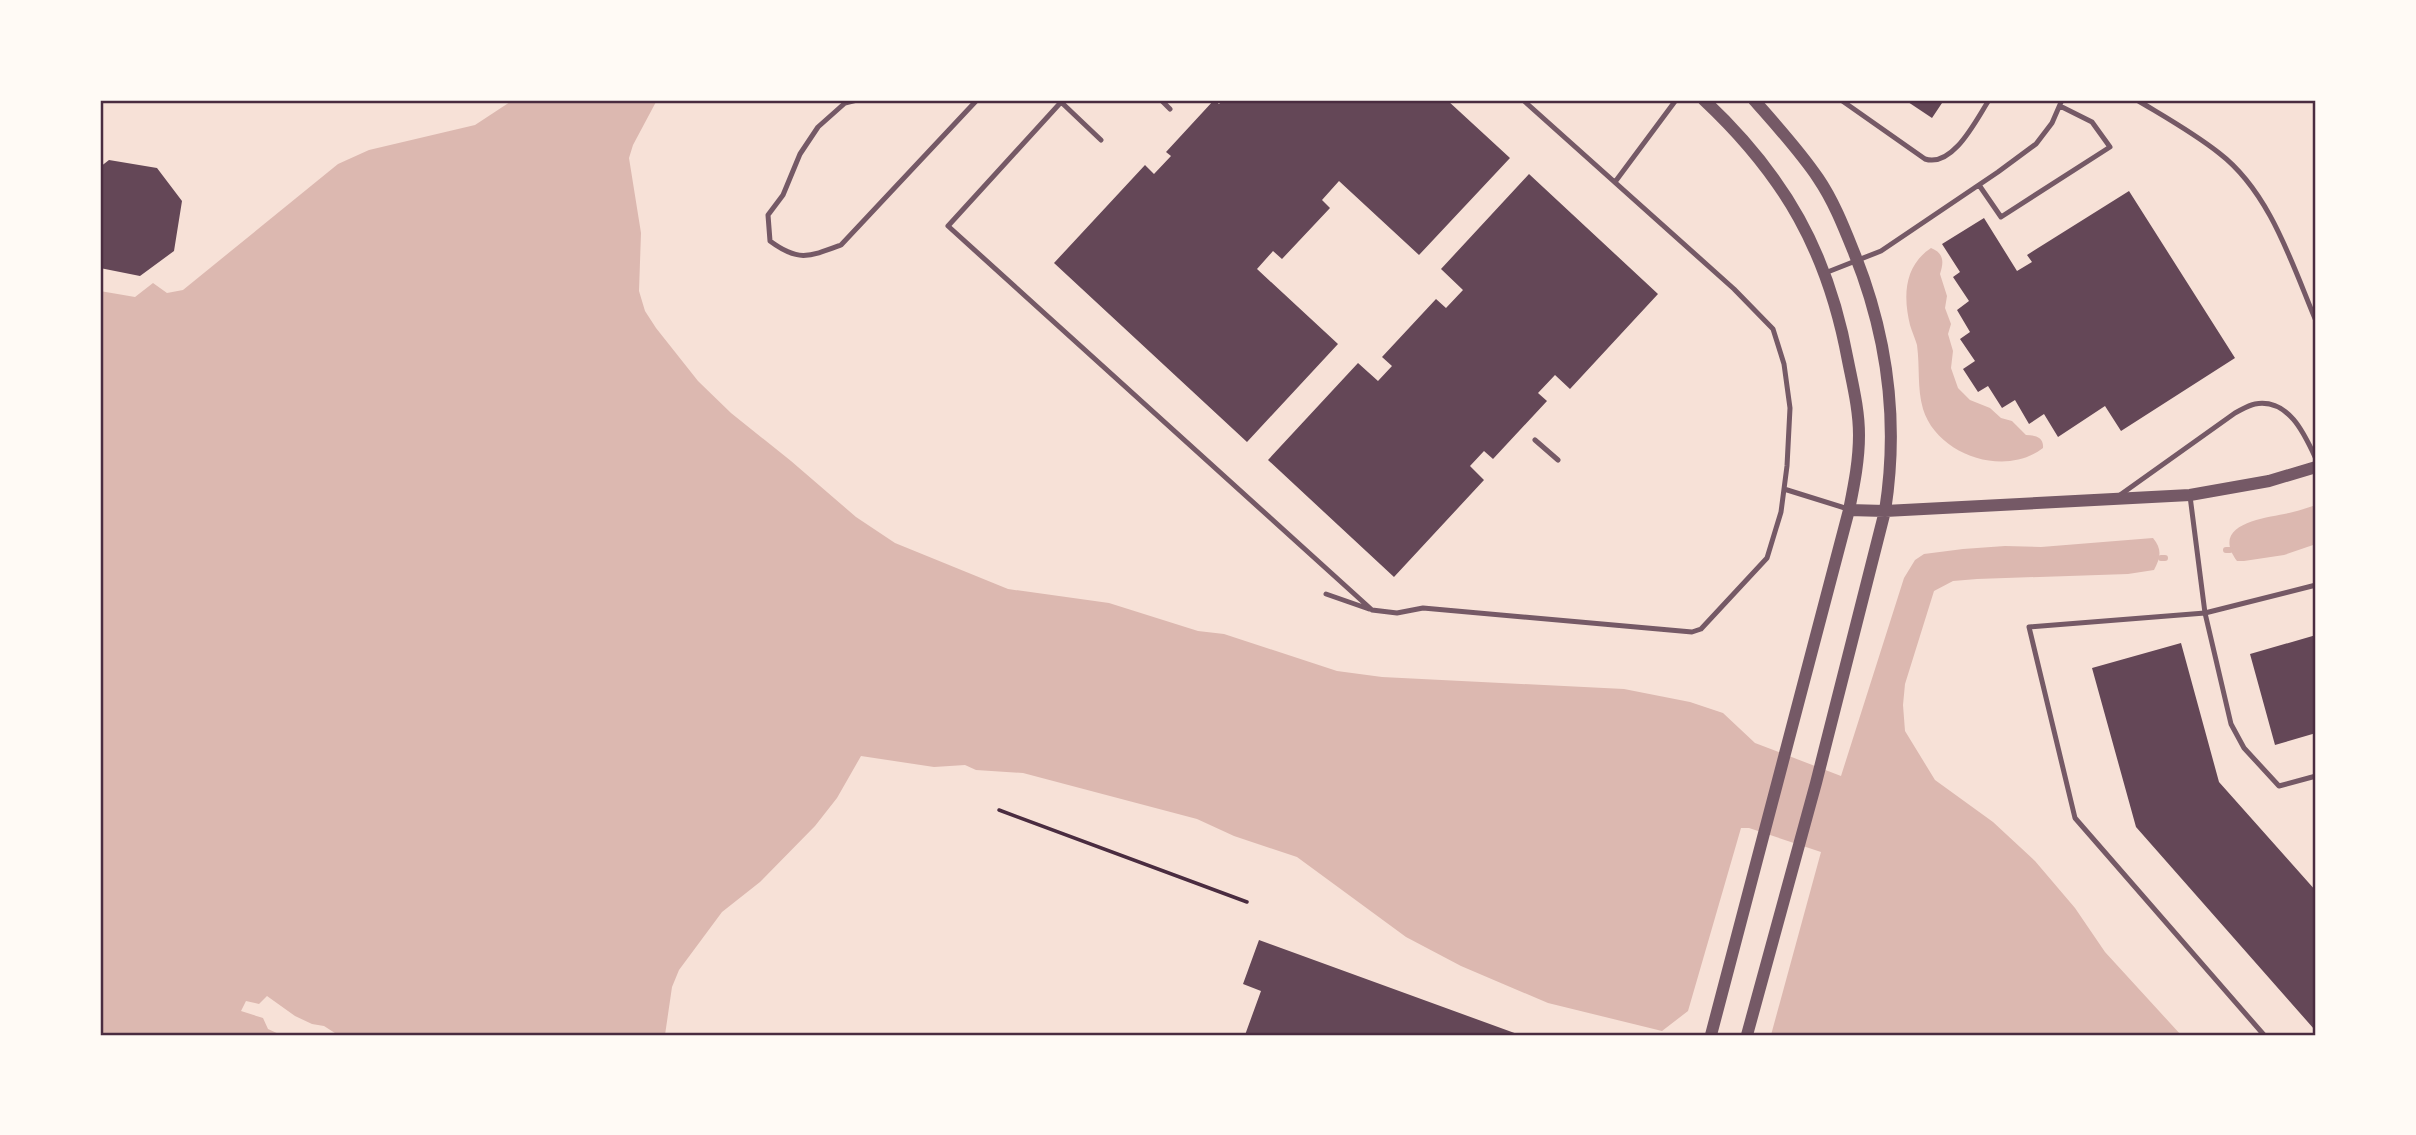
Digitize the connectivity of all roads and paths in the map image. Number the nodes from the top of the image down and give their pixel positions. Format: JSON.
{"nodes":[{"id":1,"x":857,"y":100,"type":"edge"},
{"id":2,"x":977,"y":100,"type":"edge"},
{"id":3,"x":1161,"y":100,"type":"edge"},
{"id":4,"x":1522,"y":100,"type":"edge"},
{"id":5,"x":1676,"y":100,"type":"edge"},
{"id":6,"x":1704,"y":100,"type":"edge"},
{"id":7,"x":1754,"y":100,"type":"edge"},
{"id":8,"x":1841,"y":100,"type":"edge"},
{"id":9,"x":1989,"y":100,"type":"edge"},
{"id":10,"x":2137,"y":100,"type":"edge"},
{"id":11,"x":1062,"y":101,"type":"edge"},
{"id":12,"x":2061,"y":103,"type":"edge"},
{"id":13,"x":1170,"y":109,"type":"dead end"},
{"id":14,"x":1101,"y":140,"type":"dead end"},
{"id":15,"x":1615,"y":181,"type":"junction"},
{"id":16,"x":1979,"y":185,"type":"junction"},
{"id":17,"x":1857,"y":260,"type":"junction"},
{"id":18,"x":1825,"y":273,"type":"junction"},
{"id":19,"x":2316,"y":321,"type":"edge"},
{"id":20,"x":1535,"y":440,"type":"dead end"},
{"id":21,"x":2316,"y":459,"type":"edge"},
{"id":22,"x":1558,"y":460,"type":"dead end"},
{"id":23,"x":2316,"y":467,"type":"edge"},
{"id":24,"x":1784,"y":489,"type":"junction"},
{"id":25,"x":2190,"y":495,"type":"junction"},
{"id":26,"x":2114,"y":500,"type":"junction"},
{"id":27,"x":1849,"y":510,"type":"junction"},
{"id":28,"x":1885,"y":511,"type":"junction"},
{"id":29,"x":2316,"y":585,"type":"edge"},
{"id":30,"x":1325,"y":594,"type":"dead end"},
{"id":31,"x":1372,"y":610,"type":"junction"},
{"id":32,"x":2205,"y":613,"type":"junction"},
{"id":33,"x":2316,"y":776,"type":"edge"},
{"id":34,"x":999,"y":810,"type":"dead end"},
{"id":35,"x":1247,"y":902,"type":"dead end"},
{"id":36,"x":1711,"y":1035,"type":"edge"},
{"id":37,"x":1748,"y":1035,"type":"edge"},
{"id":38,"x":2264,"y":1035,"type":"edge"}],
"edges":[{"from":1,"to":2,"type":"lane"},
{"from":3,"to":13,"type":"lane"},
{"from":4,"to":15,"type":"lane"},
{"from":5,"to":15,"type":"lane"},
{"from":6,"to":18,"type":"street"},
{"from":7,"to":17,"type":"street"},
{"from":8,"to":9,"type":"lane"},
{"from":10,"to":19,"type":"lane"},
{"from":11,"to":14,"type":"lane"},
{"from":11,"to":31,"type":"lane"},
{"from":12,"to":16,"type":"lane"},
{"from":12,"to":16,"type":"lane"},
{"from":15,"to":24,"type":"lane"},
{"from":16,"to":17,"type":"lane"},
{"from":17,"to":18,"type":"lane"},
{"from":17,"to":28,"type":"street"},
{"from":18,"to":27,"type":"street"},
{"from":20,"to":22,"type":"lane"},
{"from":21,"to":26,"type":"lane"},
{"from":23,"to":25,"type":"street"},
{"from":24,"to":27,"type":"lane"},
{"from":24,"to":31,"type":"lane"},
{"from":25,"to":26,"type":"street"},
{"from":25,"to":32,"type":"lane"},
{"from":26,"to":28,"type":"street"},
{"from":27,"to":28,"type":"street"},
{"from":27,"to":36,"type":"street"},
{"from":28,"to":37,"type":"street"},
{"from":29,"to":32,"type":"lane"},
{"from":30,"to":31,"type":"lane"},
{"from":32,"to":33,"type":"lane"},
{"from":32,"to":38,"type":"lane"},
{"from":34,"to":35,"type":"path"}]}
